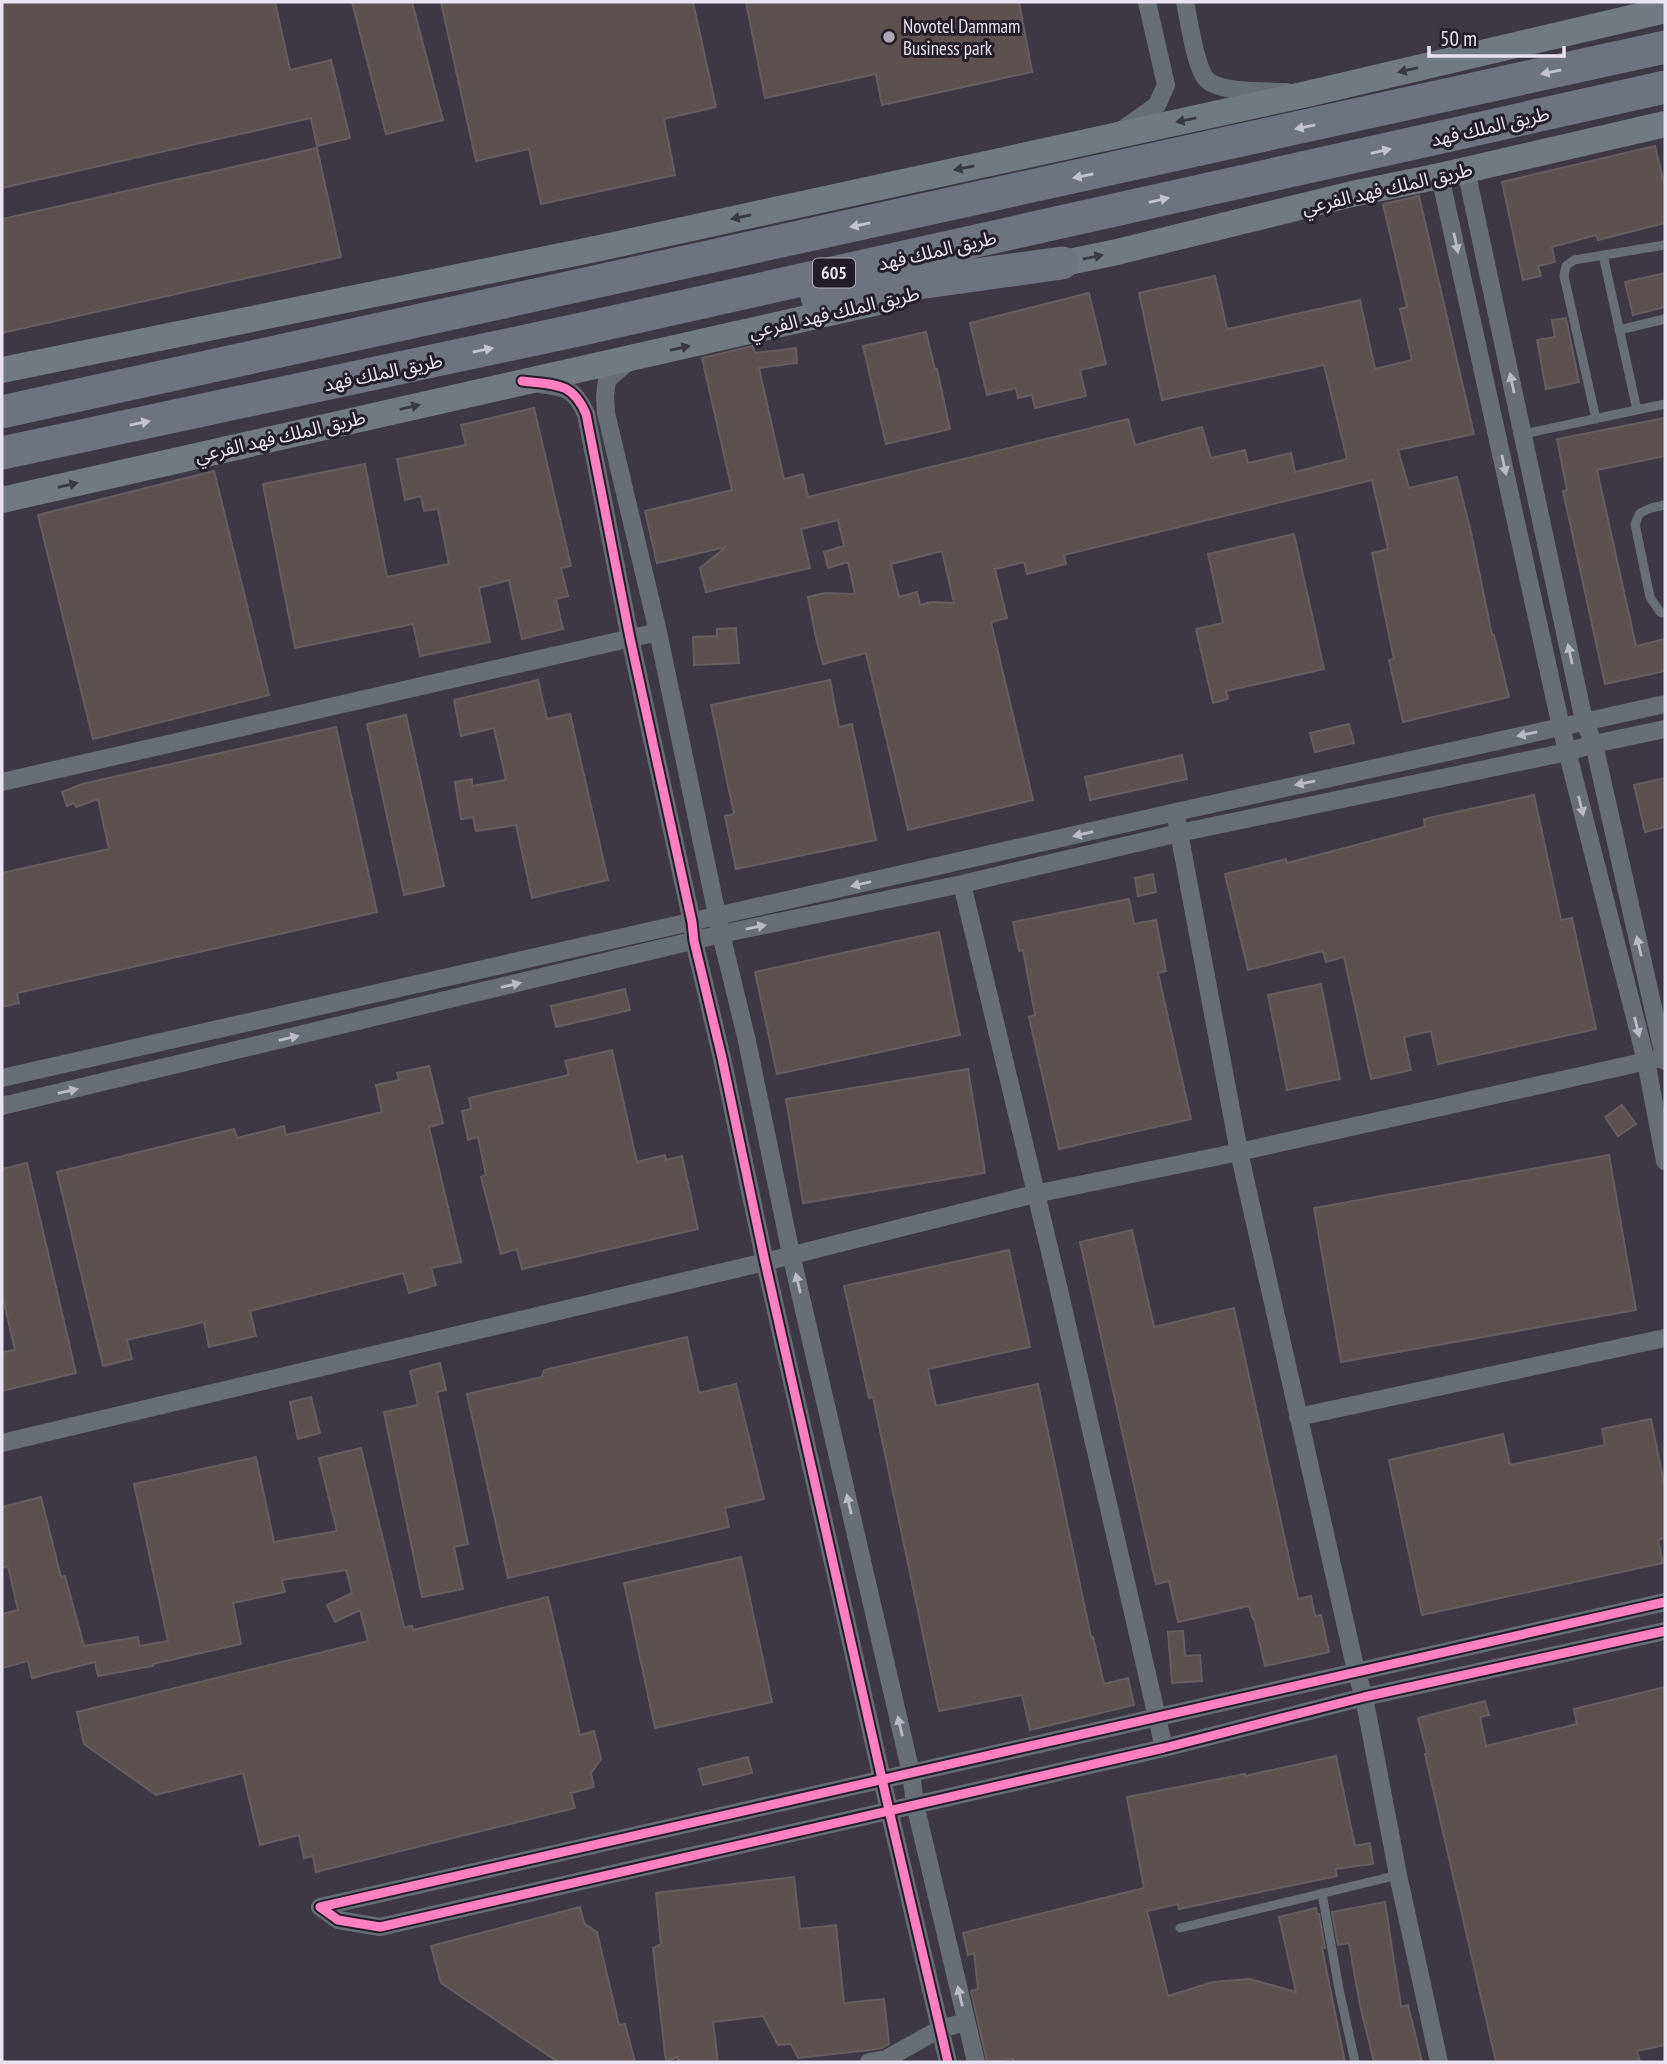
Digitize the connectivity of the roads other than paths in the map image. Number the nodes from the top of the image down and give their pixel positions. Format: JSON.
{"nodes":[{"id":1,"x":1147,"y":2,"type":"edge"},
{"id":2,"x":1185,"y":2,"type":"edge"},
{"id":3,"x":1665,"y":10,"type":"edge"},
{"id":4,"x":1665,"y":47,"type":"edge"},
{"id":5,"x":1665,"y":87,"type":"edge"},
{"id":6,"x":1307,"y":94,"type":"junction"},
{"id":7,"x":1665,"y":124,"type":"edge"},
{"id":8,"x":1115,"y":135,"type":"junction"},
{"id":9,"x":1466,"y":170,"type":"junction"},
{"id":10,"x":1440,"y":176,"type":"junction"},
{"id":11,"x":1665,"y":245,"type":"edge"},
{"id":12,"x":1603,"y":255,"type":"junction"},
{"id":13,"x":1062,"y":263,"type":"junction"},
{"id":14,"x":1665,"y":320,"type":"edge"},
{"id":15,"x":582,"y":329,"type":"junction"},
{"id":16,"x":1619,"y":330,"type":"junction"},
{"id":17,"x":633,"y":358,"type":"junction"},
{"id":18,"x":2,"y":370,"type":"edge"},
{"id":19,"x":522,"y":381,"type":"junction"},
{"id":20,"x":1665,"y":404,"type":"edge"},
{"id":21,"x":1637,"y":410,"type":"junction"},
{"id":22,"x":2,"y":412,"type":"edge"},
{"id":23,"x":1596,"y":419,"type":"junction"},
{"id":24,"x":1523,"y":434,"type":"junction"},
{"id":25,"x":1498,"y":438,"type":"junction"},
{"id":26,"x":2,"y":453,"type":"edge"},
{"id":27,"x":2,"y":500,"type":"edge"},
{"id":28,"x":1665,"y":505,"type":"edge"},
{"id":29,"x":1665,"y":613,"type":"edge"},
{"id":30,"x":658,"y":632,"type":"junction"},
{"id":31,"x":630,"y":638,"type":"junction"},
{"id":32,"x":1665,"y":704,"type":"edge"},
{"id":33,"x":1584,"y":722,"type":"junction"},
{"id":34,"x":1561,"y":727,"type":"junction"},
{"id":35,"x":1665,"y":729,"type":"edge"},
{"id":36,"x":1594,"y":744,"type":"junction"},
{"id":37,"x":1567,"y":752,"type":"junction"},
{"id":38,"x":2,"y":782,"type":"edge"},
{"id":39,"x":1176,"y":812,"type":"junction"},
{"id":40,"x":1179,"y":833,"type":"junction"},
{"id":41,"x":962,"y":884,"type":"junction"},
{"id":42,"x":692,"y":922,"type":"junction"},
{"id":43,"x":720,"y":925,"type":"junction"},
{"id":44,"x":694,"y":941,"type":"junction"},
{"id":45,"x":747,"y":1041,"type":"junction"},
{"id":46,"x":722,"y":1058,"type":"junction"},
{"id":47,"x":1665,"y":1059,"type":"edge"},
{"id":48,"x":1646,"y":1061,"type":"junction"},
{"id":49,"x":2,"y":1078,"type":"edge"},
{"id":50,"x":1651,"y":1084,"type":"junction"},
{"id":51,"x":2,"y":1106,"type":"edge"},
{"id":52,"x":1239,"y":1152,"type":"junction"},
{"id":53,"x":1665,"y":1161,"type":"edge"},
{"id":54,"x":1035,"y":1194,"type":"junction"},
{"id":55,"x":791,"y":1254,"type":"junction"},
{"id":56,"x":765,"y":1262,"type":"junction"},
{"id":57,"x":1665,"y":1338,"type":"edge"},
{"id":58,"x":1298,"y":1417,"type":"junction"},
{"id":59,"x":2,"y":1443,"type":"edge"},
{"id":60,"x":1665,"y":1602,"type":"edge"},
{"id":61,"x":1665,"y":1632,"type":"edge"},
{"id":62,"x":1356,"y":1671,"type":"junction"},
{"id":63,"x":1364,"y":1697,"type":"junction"},
{"id":64,"x":1157,"y":1717,"type":"junction"},
{"id":65,"x":1164,"y":1748,"type":"junction"},
{"id":66,"x":911,"y":1773,"type":"junction"},
{"id":67,"x":883,"y":1780,"type":"junction"},
{"id":68,"x":809,"y":1797,"type":"junction"},
{"id":69,"x":915,"y":1804,"type":"junction"},
{"id":70,"x":889,"y":1810,"type":"junction"},
{"id":71,"x":814,"y":1827,"type":"junction"},
{"id":72,"x":606,"y":1843,"type":"junction"},
{"id":73,"x":614,"y":1873,"type":"junction"},
{"id":74,"x":1398,"y":1875,"type":"junction"},
{"id":75,"x":1322,"y":1893,"type":"junction"},
{"id":76,"x":1180,"y":1928,"type":"dead end"},
{"id":77,"x":966,"y":2022,"type":"junction"},
{"id":78,"x":940,"y":2029,"type":"junction"},
{"id":79,"x":869,"y":2062,"type":"edge"},
{"id":80,"x":948,"y":2062,"type":"edge"},
{"id":81,"x":976,"y":2062,"type":"edge"},
{"id":82,"x":1356,"y":2062,"type":"edge"},
{"id":83,"x":1440,"y":2062,"type":"edge"}],
"edges":[{"from":1,"to":8,"type":"street"},
{"from":2,"to":6,"type":"street"},
{"from":3,"to":6,"type":"main road","one_way":true},
{"from":4,"to":22,"type":"highway","name":"طريق الملك فهد","number":"605","one_way":true},
{"from":15,"to":5,"type":"highway","name":"طريق الملك فهد","number":"605","one_way":true},
{"from":6,"to":8,"type":"main road","one_way":true},
{"from":7,"to":9,"type":"main road","name":"طريق الملك فهد الفرعي"},
{"from":8,"to":18,"type":"main road","one_way":true},
{"from":9,"to":10,"type":"main road","name":"طريق الملك فهد الفرعي"},
{"from":24,"to":9,"type":"street","one_way":true},
{"from":13,"to":10,"type":"main road","name":"طريق الملك فهد الفرعي","one_way":true},
{"from":10,"to":25,"type":"street","one_way":true},
{"from":11,"to":12,"type":"lane"},
{"from":12,"to":16,"type":"lane"},
{"from":12,"to":23,"type":"lane"},
{"from":13,"to":15,"type":"highway"},
{"from":17,"to":13,"type":"main road","name":"طريق الملك فهد الفرعي","one_way":true},
{"from":14,"to":16,"type":"lane"},
{"from":26,"to":15,"type":"highway","name":"طريق الملك فهد","number":"605","one_way":true},
{"from":16,"to":21,"type":"lane"},
{"from":17,"to":19,"type":"main road","name":"طريق الملك فهد الفرعي"},
{"from":17,"to":30,"type":"street"},
{"from":27,"to":19,"type":"main road","name":"طريق الملك فهد الفرعي","one_way":true},
{"from":19,"to":31,"type":"street"},
{"from":20,"to":21,"type":"lane"},
{"from":21,"to":23,"type":"lane"},
{"from":23,"to":24,"type":"lane"},
{"from":24,"to":25,"type":"street"},
{"from":33,"to":24,"type":"street","one_way":true},
{"from":25,"to":34,"type":"street","one_way":true},
{"from":28,"to":29,"type":"lane"},
{"from":30,"to":31,"type":"street"},
{"from":30,"to":43,"type":"street"},
{"from":31,"to":38,"type":"street"},
{"from":31,"to":42,"type":"street"},
{"from":32,"to":33,"type":"street"},
{"from":33,"to":34,"type":"street"},
{"from":33,"to":36,"type":"street"},
{"from":34,"to":37,"type":"street"},
{"from":34,"to":39,"type":"street","one_way":true},
{"from":35,"to":36,"type":"street"},
{"from":36,"to":37,"type":"street"},
{"from":47,"to":36,"type":"street","one_way":true},
{"from":37,"to":40,"type":"street"},
{"from":37,"to":48,"type":"street","one_way":true},
{"from":39,"to":40,"type":"street"},
{"from":39,"to":43,"type":"street","one_way":true},
{"from":40,"to":41,"type":"street"},
{"from":40,"to":52,"type":"street"},
{"from":43,"to":41,"type":"street","one_way":true},
{"from":41,"to":54,"type":"street"},
{"from":42,"to":43,"type":"street"},
{"from":42,"to":44,"type":"street"},
{"from":42,"to":49,"type":"street"},
{"from":43,"to":44,"type":"street"},
{"from":43,"to":45,"type":"street"},
{"from":44,"to":46,"type":"street"},
{"from":51,"to":44,"type":"street","one_way":true},
{"from":45,"to":46,"type":"street"},
{"from":45,"to":55,"type":"street"},
{"from":46,"to":56,"type":"street"},
{"from":47,"to":48,"type":"street"},
{"from":47,"to":50,"type":"street"},
{"from":48,"to":50,"type":"street"},
{"from":48,"to":52,"type":"street"},
{"from":50,"to":53,"type":"street"},
{"from":52,"to":54,"type":"street"},
{"from":52,"to":58,"type":"street"},
{"from":54,"to":55,"type":"street"},
{"from":54,"to":64,"type":"street"},
{"from":55,"to":56,"type":"street"},
{"from":66,"to":55,"type":"street","one_way":true},
{"from":56,"to":59,"type":"street"},
{"from":56,"to":67,"type":"street"},
{"from":57,"to":58,"type":"street"},
{"from":58,"to":62,"type":"street"},
{"from":60,"to":62,"type":"street"},
{"from":61,"to":63,"type":"street"},
{"from":62,"to":63,"type":"street"},
{"from":62,"to":64,"type":"street"},
{"from":63,"to":65,"type":"street"},
{"from":63,"to":74,"type":"street"},
{"from":64,"to":65,"type":"street"},
{"from":64,"to":66,"type":"street"},
{"from":65,"to":69,"type":"street"},
{"from":66,"to":67,"type":"street"},
{"from":66,"to":69,"type":"street"},
{"from":67,"to":68,"type":"street"},
{"from":67,"to":70,"type":"street"},
{"from":68,"to":71,"type":"street"},
{"from":68,"to":72,"type":"street"},
{"from":69,"to":70,"type":"street"},
{"from":77,"to":69,"type":"street","one_way":true},
{"from":70,"to":71,"type":"street"},
{"from":70,"to":78,"type":"street"},
{"from":71,"to":73,"type":"street"},
{"from":72,"to":73,"type":"street"},
{"from":72,"to":73,"type":"street"},
{"from":74,"to":75,"type":"lane"},
{"from":74,"to":83,"type":"street"},
{"from":75,"to":76,"type":"lane"},
{"from":75,"to":82,"type":"lane"},
{"from":77,"to":78,"type":"street"},
{"from":77,"to":81,"type":"street"},
{"from":78,"to":79,"type":"street"},
{"from":78,"to":80,"type":"street"}]}
